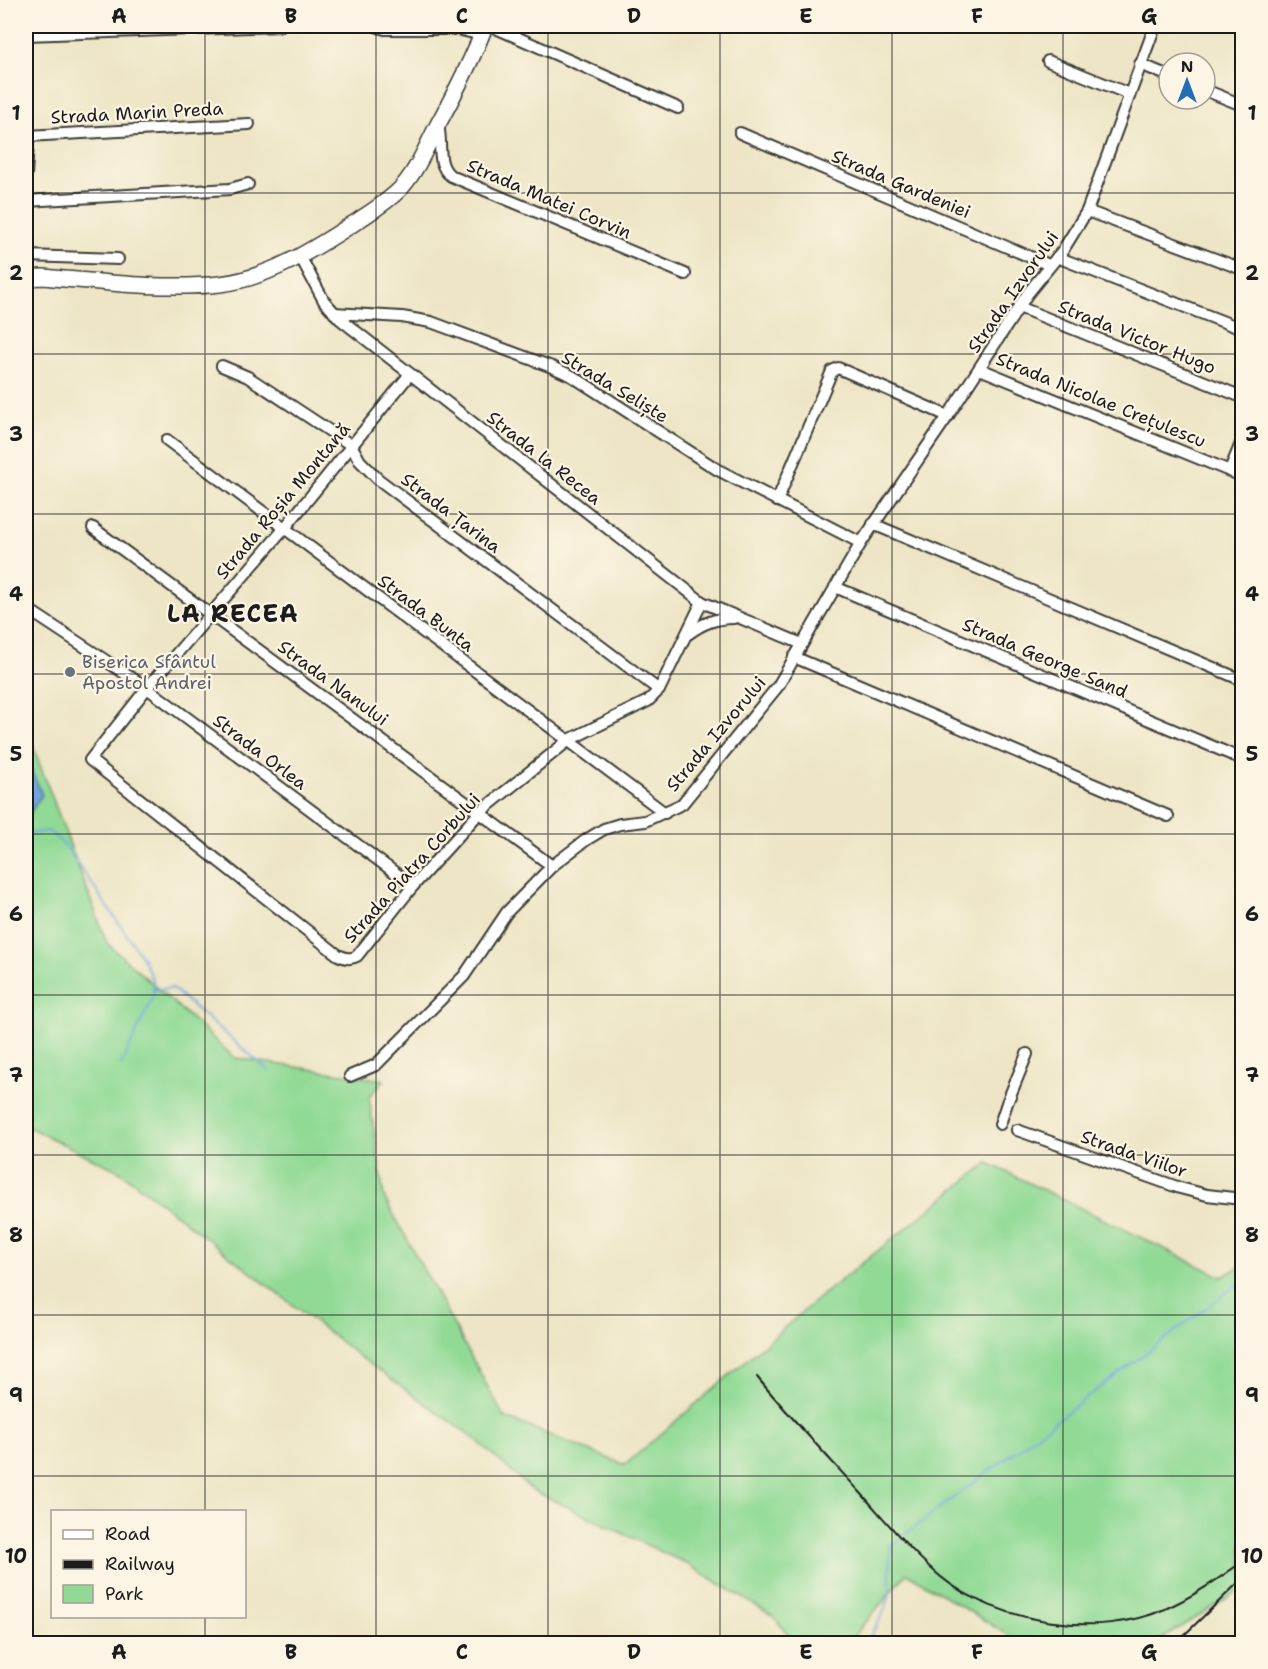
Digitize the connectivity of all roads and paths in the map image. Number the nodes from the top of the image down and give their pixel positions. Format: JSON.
{"nodes":[{"id":1,"x":257,"y":26,"type":"edge"},
{"id":2,"x":280,"y":26,"type":"edge"},
{"id":3,"x":376,"y":26,"type":"edge"},
{"id":4,"x":1155,"y":26,"type":"edge"},
{"id":5,"x":141,"y":28,"type":"edge"},
{"id":6,"x":486,"y":29,"type":"edge"},
{"id":7,"x":26,"y":35,"type":"edge"},
{"id":8,"x":1048,"y":61,"type":"dead end"},
{"id":9,"x":1140,"y":64,"type":"junction"},
{"id":10,"x":1157,"y":71,"type":"edge"},
{"id":11,"x":1129,"y":94,"type":"junction"},
{"id":12,"x":1217,"y":95,"type":"edge"},
{"id":13,"x":1242,"y":105,"type":"edge"},
{"id":14,"x":678,"y":108,"type":"dead end"},
{"id":15,"x":249,"y":124,"type":"dead end"},
{"id":16,"x":438,"y":126,"type":"junction"},
{"id":17,"x":26,"y":133,"type":"edge"},
{"id":18,"x":740,"y":133,"type":"dead end"},
{"id":19,"x":26,"y":174,"type":"edge"},
{"id":20,"x":248,"y":184,"type":"dead end"},
{"id":21,"x":26,"y":201,"type":"edge"},
{"id":22,"x":1087,"y":211,"type":"junction"},
{"id":23,"x":26,"y":256,"type":"edge"},
{"id":24,"x":300,"y":256,"type":"junction"},
{"id":25,"x":118,"y":259,"type":"dead end"},
{"id":26,"x":1053,"y":261,"type":"junction"},
{"id":27,"x":1242,"y":269,"type":"edge"},
{"id":28,"x":684,"y":274,"type":"dead end"},
{"id":29,"x":26,"y":278,"type":"edge"},
{"id":30,"x":1019,"y":307,"type":"junction"},
{"id":31,"x":334,"y":313,"type":"junction"},
{"id":32,"x":1242,"y":329,"type":"edge"},
{"id":33,"x":222,"y":366,"type":"dead end"},
{"id":34,"x":980,"y":369,"type":"junction"},
{"id":35,"x":410,"y":374,"type":"junction"},
{"id":36,"x":1242,"y":397,"type":"edge"},
{"id":37,"x":948,"y":416,"type":"junction"},
{"id":38,"x":167,"y":440,"type":"dead end"},
{"id":39,"x":1242,"y":441,"type":"edge"},
{"id":40,"x":351,"y":445,"type":"junction"},
{"id":41,"x":1230,"y":470,"type":"junction"},
{"id":42,"x":1242,"y":476,"type":"edge"},
{"id":43,"x":777,"y":501,"type":"junction"},
{"id":44,"x":873,"y":524,"type":"junction"},
{"id":45,"x":93,"y":528,"type":"dead end"},
{"id":46,"x":284,"y":529,"type":"junction"},
{"id":47,"x":861,"y":543,"type":"junction"},
{"id":48,"x":835,"y":587,"type":"junction"},
{"id":49,"x":702,"y":602,"type":"junction"},
{"id":50,"x":26,"y":608,"type":"edge"},
{"id":51,"x":211,"y":614,"type":"junction"},
{"id":52,"x":742,"y":619,"type":"junction"},
{"id":53,"x":686,"y":636,"type":"junction"},
{"id":54,"x":801,"y":644,"type":"junction"},
{"id":55,"x":794,"y":657,"type":"junction"},
{"id":56,"x":1242,"y":680,"type":"edge"},
{"id":57,"x":147,"y":688,"type":"junction"},
{"id":58,"x":659,"y":690,"type":"junction"},
{"id":59,"x":569,"y":740,"type":"junction"},
{"id":60,"x":1242,"y":759,"type":"edge"},
{"id":61,"x":90,"y":760,"type":"joint"},
{"id":62,"x":480,"y":812,"type":"junction"},
{"id":63,"x":665,"y":813,"type":"junction"},
{"id":64,"x":1168,"y":816,"type":"dead end"},
{"id":65,"x":552,"y":866,"type":"junction"},
{"id":66,"x":413,"y":886,"type":"junction"},
{"id":67,"x":1027,"y":1054,"type":"dead end"},
{"id":68,"x":350,"y":1076,"type":"dead end"},
{"id":69,"x":1000,"y":1124,"type":"dead end"},
{"id":70,"x":1017,"y":1130,"type":"dead end"},
{"id":71,"x":1242,"y":1199,"type":"edge"}],
"edges":[{"from":1,"to":2,"type":"street"},
{"from":1,"to":5,"type":"street"},
{"from":3,"to":6,"type":"street"},
{"from":4,"to":9,"type":"street","name":"Strada Izvorului"},
{"from":5,"to":7,"type":"street"},
{"from":6,"to":14,"type":"street"},
{"from":6,"to":16,"type":"main road"},
{"from":8,"to":11,"type":"street"},
{"from":9,"to":10,"type":"street"},
{"from":9,"to":11,"type":"street","name":"Strada Izvorului"},
{"from":11,"to":22,"type":"street","name":"Strada Izvorului"},
{"from":12,"to":13,"type":"street"},
{"from":15,"to":17,"type":"street","name":"Strada Marin Preda"},
{"from":16,"to":24,"type":"main road"},
{"from":16,"to":28,"type":"street","name":"Strada Matei Corvin"},
{"from":17,"to":19,"type":"street"},
{"from":18,"to":26,"type":"street","name":"Strada Gardeniei"},
{"from":20,"to":21,"type":"street"},
{"from":22,"to":26,"type":"street","name":"Strada Izvorului"},
{"from":22,"to":27,"type":"street"},
{"from":23,"to":25,"type":"street"},
{"from":24,"to":29,"type":"main road"},
{"from":24,"to":31,"type":"street","name":"Strada la Recea"},
{"from":26,"to":30,"type":"street","name":"Strada Izvorului"},
{"from":26,"to":32,"type":"street","name":"Strada Gardeniei"},
{"from":30,"to":34,"type":"street","name":"Strada Izvorului"},
{"from":30,"to":36,"type":"street","name":"Strada Victor Hugo"},
{"from":31,"to":35,"type":"street","name":"Strada la Recea"},
{"from":31,"to":43,"type":"street","name":"Strada Seliște"},
{"from":33,"to":40,"type":"street","name":"Strada Țarina"},
{"from":34,"to":37,"type":"street","name":"Strada Izvorului"},
{"from":34,"to":41,"type":"street","name":"Strada Nicolae Crețulescu"},
{"from":35,"to":40,"type":"street","name":"Strada Roșia Montană"},
{"from":35,"to":49,"type":"street","name":"Strada la Recea"},
{"from":37,"to":43,"type":"street"},
{"from":37,"to":44,"type":"street","name":"Strada Izvorului"},
{"from":38,"to":46,"type":"street","name":"Strada Bunta"},
{"from":39,"to":41,"type":"street"},
{"from":40,"to":46,"type":"street","name":"Strada Roșia Montană"},
{"from":40,"to":58,"type":"street","name":"Strada Țarina"},
{"from":41,"to":42,"type":"street","name":"Strada Nicolae Crețulescu"},
{"from":43,"to":47,"type":"street","name":"Strada Seliște"},
{"from":44,"to":47,"type":"street","name":"Strada Izvorului"},
{"from":44,"to":56,"type":"street"},
{"from":45,"to":51,"type":"street","name":"Strada Nanului"},
{"from":46,"to":51,"type":"street","name":"Strada Roșia Montană"},
{"from":46,"to":59,"type":"street","name":"Strada Bunta"},
{"from":47,"to":48,"type":"street","name":"Strada Izvorului"},
{"from":48,"to":54,"type":"street","name":"Strada Izvorului"},
{"from":48,"to":60,"type":"street","name":"Strada George Sand"},
{"from":49,"to":52,"type":"street","name":"Strada la Recea"},
{"from":49,"to":53,"type":"street","name":"Strada Piatra Corbului"},
{"from":50,"to":57,"type":"street","name":"Strada Orlea"},
{"from":51,"to":57,"type":"street","name":"Strada Roșia Montană"},
{"from":51,"to":62,"type":"street","name":"Strada Nanului"},
{"from":52,"to":53,"type":"street"},
{"from":52,"to":54,"type":"street","name":"Strada la Recea"},
{"from":53,"to":58,"type":"street","name":"Strada Piatra Corbului"},
{"from":54,"to":55,"type":"street","name":"Strada Izvorului"},
{"from":55,"to":63,"type":"street","name":"Strada Izvorului"},
{"from":55,"to":64,"type":"street"},
{"from":57,"to":61,"type":"street","name":"Strada Roșia Montană"},
{"from":57,"to":66,"type":"street","name":"Strada Orlea"},
{"from":58,"to":59,"type":"street","name":"Strada Piatra Corbului"},
{"from":59,"to":62,"type":"street","name":"Strada Piatra Corbului"},
{"from":59,"to":63,"type":"street","name":"Strada Bunta"},
{"from":61,"to":66,"type":"street","name":"Strada Piatra Corbului"},
{"from":62,"to":65,"type":"street","name":"Strada Nanului"},
{"from":62,"to":66,"type":"street","name":"Strada Piatra Corbului"},
{"from":63,"to":65,"type":"street","name":"Strada Izvorului"},
{"from":65,"to":68,"type":"street","name":"Strada Izvorului"},
{"from":67,"to":69,"type":"street"},
{"from":70,"to":71,"type":"street","name":"Strada Viilor"}]}
